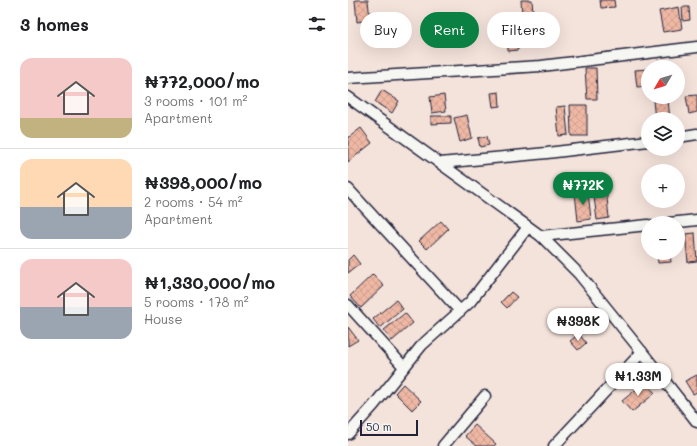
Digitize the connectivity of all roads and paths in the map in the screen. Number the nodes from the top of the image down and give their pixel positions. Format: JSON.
{"nodes":[{"id":1,"x":697,"y":47,"type":"edge"},
{"id":2,"x":348,"y":78,"type":"edge"},
{"id":3,"x":348,"y":98,"type":"edge"},
{"id":4,"x":697,"y":134,"type":"edge"},
{"id":5,"x":685,"y":136,"type":"edge"},
{"id":6,"x":641,"y":142,"type":"edge"},
{"id":7,"x":440,"y":163,"type":"junction"},
{"id":8,"x":348,"y":189,"type":"edge"},
{"id":9,"x":697,"y":220,"type":"edge"},
{"id":10,"x":685,"y":221,"type":"edge"},
{"id":11,"x":528,"y":226,"type":"junction"},
{"id":12,"x":641,"y":226,"type":"edge"},
{"id":13,"x":541,"y":236,"type":"junction"},
{"id":14,"x":348,"y":305,"type":"edge"},
{"id":15,"x":460,"y":311,"type":"junction"},
{"id":16,"x":642,"y":352,"type":"junction"},
{"id":17,"x":404,"y":367,"type":"junction"},
{"id":18,"x":485,"y":396,"type":"dead end"},
{"id":19,"x":697,"y":422,"type":"edge"},
{"id":20,"x":350,"y":428,"type":"edge"},
{"id":21,"x":443,"y":446,"type":"edge"},
{"id":22,"x":554,"y":446,"type":"edge"}],
"edges":[{"from":1,"to":2,"type":"street"},
{"from":3,"to":7,"type":"street"},
{"from":4,"to":5,"type":"street"},
{"from":6,"to":7,"type":"street"},
{"from":7,"to":11,"type":"street"},
{"from":8,"to":15,"type":"street"},
{"from":9,"to":10,"type":"street"},
{"from":11,"to":13,"type":"street"},
{"from":11,"to":15,"type":"street"},
{"from":12,"to":13,"type":"street"},
{"from":13,"to":16,"type":"street"},
{"from":14,"to":17,"type":"street"},
{"from":15,"to":17,"type":"street"},
{"from":16,"to":19,"type":"street"},
{"from":16,"to":22,"type":"street"},
{"from":17,"to":20,"type":"street"},
{"from":18,"to":21,"type":"street"}]}
